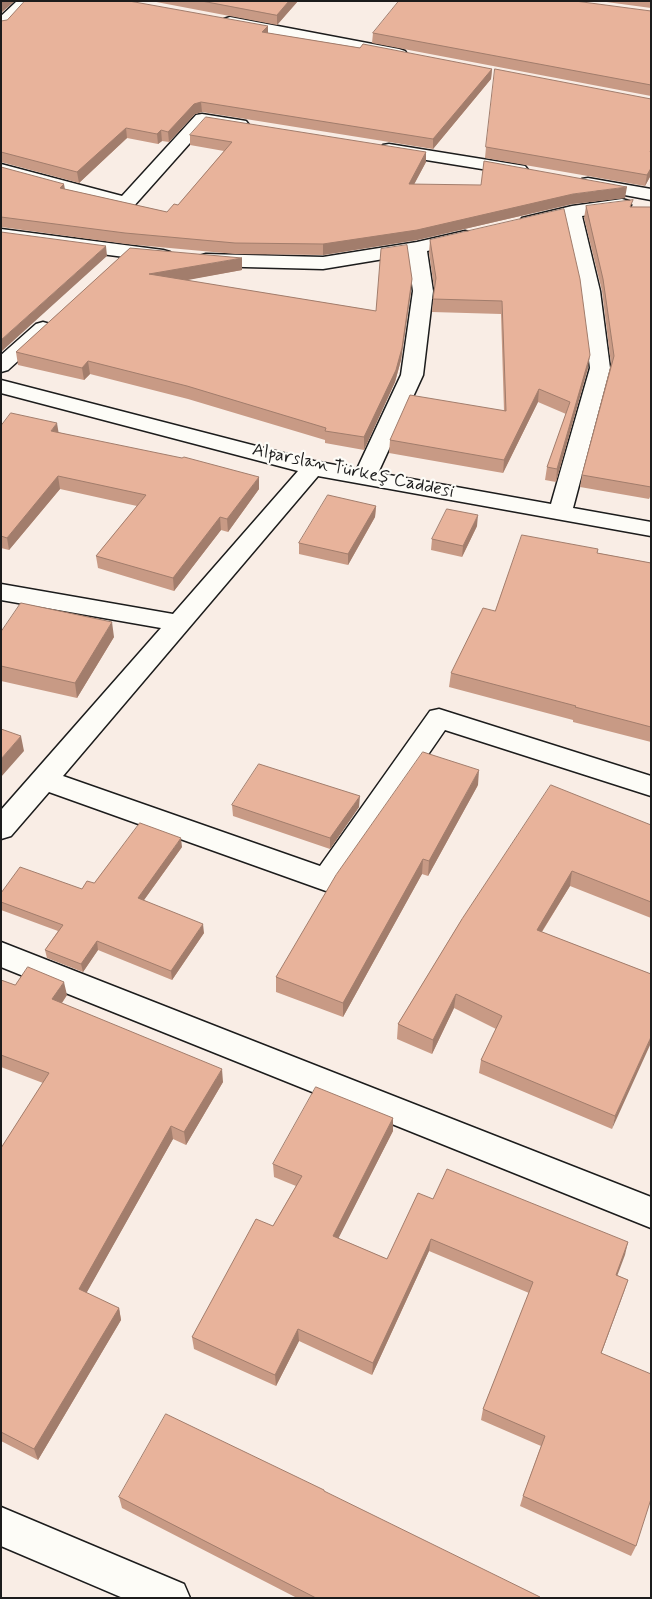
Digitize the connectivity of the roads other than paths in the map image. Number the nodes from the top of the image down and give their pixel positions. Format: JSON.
{"nodes":[{"id":1,"x":26,"y":1,"type":"edge"},
{"id":2,"x":211,"y":18,"type":"edge"},
{"id":3,"x":1,"y":25,"type":"edge"},
{"id":4,"x":414,"y":57,"type":"edge"},
{"id":5,"x":260,"y":128,"type":"edge"},
{"id":6,"x":377,"y":147,"type":"edge"},
{"id":7,"x":1,"y":169,"type":"edge"},
{"id":8,"x":532,"y":172,"type":"edge"},
{"id":9,"x":568,"y":179,"type":"edge"},
{"id":10,"x":651,"y":195,"type":"edge"},
{"id":11,"x":651,"y":201,"type":"edge"},
{"id":12,"x":572,"y":212,"type":"junction"},
{"id":13,"x":514,"y":226,"type":"edge"},
{"id":14,"x":485,"y":232,"type":"edge"},
{"id":15,"x":1,"y":235,"type":"edge"},
{"id":16,"x":417,"y":248,"type":"junction"},
{"id":17,"x":60,"y":313,"type":"edge"},
{"id":18,"x":1,"y":366,"type":"edge"},
{"id":19,"x":1,"y":386,"type":"edge"},
{"id":20,"x":313,"y":468,"type":"junction"},
{"id":21,"x":365,"y":477,"type":"junction"},
{"id":22,"x":560,"y":512,"type":"junction"},
{"id":23,"x":651,"y":529,"type":"edge"},
{"id":24,"x":1,"y":592,"type":"edge"},
{"id":25,"x":178,"y":623,"type":"junction"},
{"id":26,"x":43,"y":779,"type":"junction"},
{"id":27,"x":651,"y":786,"type":"edge"},
{"id":28,"x":1,"y":829,"type":"edge"},
{"id":29,"x":1,"y":954,"type":"edge"},
{"id":30,"x":651,"y":1213,"type":"edge"},
{"id":31,"x":1,"y":1526,"type":"edge"},
{"id":32,"x":170,"y":1598,"type":"edge"}],
"edges":[{"from":1,"to":3,"type":"street"},
{"from":2,"to":4,"type":"street"},
{"from":5,"to":7,"type":"street"},
{"from":6,"to":8,"type":"street"},
{"from":9,"to":10,"type":"street"},
{"from":11,"to":12,"type":"street"},
{"from":12,"to":13,"type":"street"},
{"from":12,"to":22,"type":"street"},
{"from":14,"to":16,"type":"street"},
{"from":15,"to":16,"type":"street"},
{"from":16,"to":21,"type":"street"},
{"from":17,"to":18,"type":"street"},
{"from":19,"to":20,"type":"street","name":"Alparslan Türkeş Caddesi"},
{"from":20,"to":21,"type":"street","name":"Alparslan Türkeş Caddesi"},
{"from":20,"to":25,"type":"street"},
{"from":21,"to":22,"type":"street","name":"Alparslan Türkeş Caddesi"},
{"from":22,"to":23,"type":"street","name":"Alparslan Türkeş Caddesi"},
{"from":24,"to":25,"type":"street"},
{"from":25,"to":26,"type":"street"},
{"from":26,"to":27,"type":"street"},
{"from":26,"to":28,"type":"street"},
{"from":29,"to":30,"type":"street"},
{"from":31,"to":32,"type":"street"}]}
